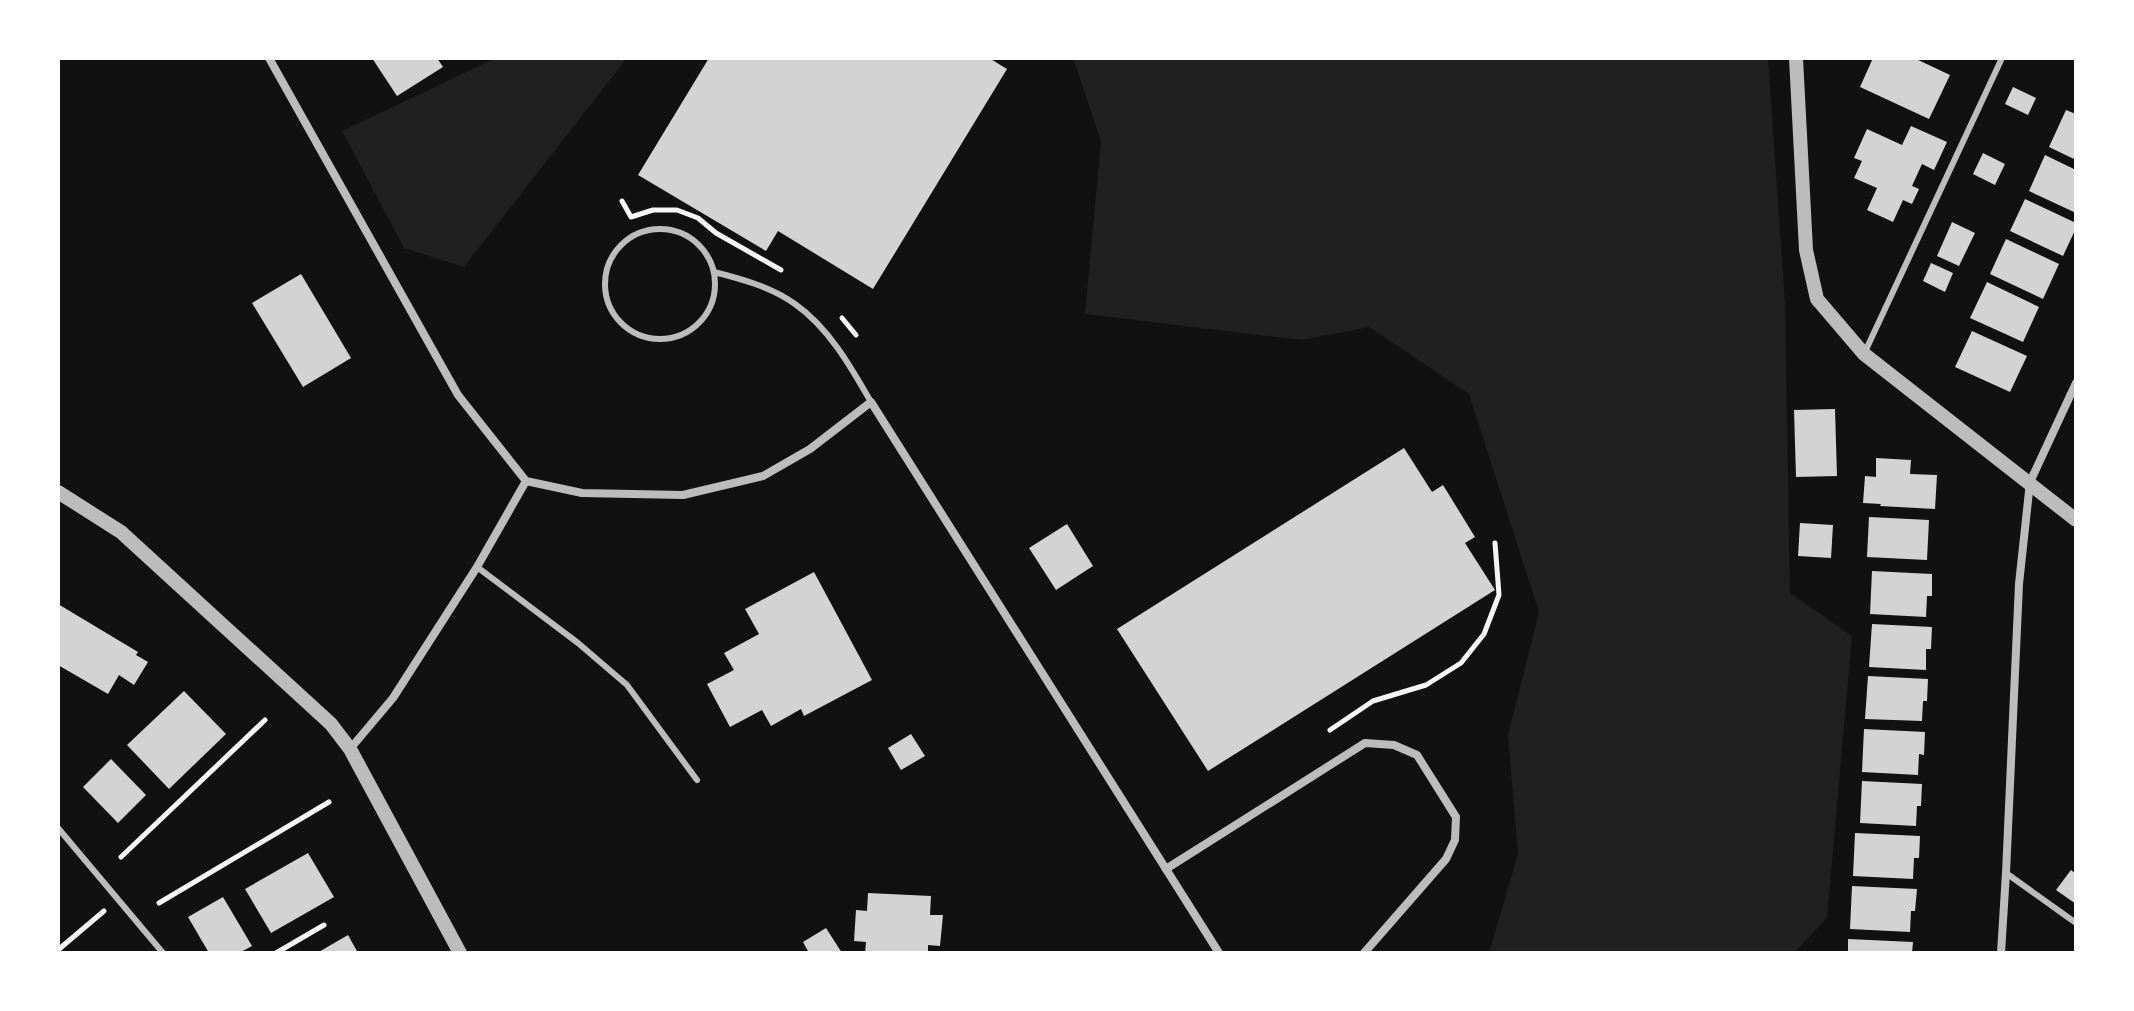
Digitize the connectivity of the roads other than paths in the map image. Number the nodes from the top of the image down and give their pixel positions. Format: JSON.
{"nodes":[{"id":1,"x":269,"y":58,"type":"edge"},
{"id":2,"x":1796,"y":58,"type":"edge"},
{"id":3,"x":2002,"y":58,"type":"edge"},
{"id":4,"x":714,"y":272,"type":"junction"},
{"id":5,"x":1864,"y":354,"type":"junction"},
{"id":6,"x":2076,"y":383,"type":"edge"},
{"id":7,"x":871,"y":402,"type":"junction"},
{"id":8,"x":526,"y":481,"type":"junction"},
{"id":9,"x":2030,"y":482,"type":"junction"},
{"id":10,"x":58,"y":492,"type":"edge"},
{"id":11,"x":2076,"y":520,"type":"edge"},
{"id":12,"x":477,"y":567,"type":"junction"},
{"id":13,"x":350,"y":749,"type":"junction"},
{"id":14,"x":697,"y":780,"type":"dead end"},
{"id":15,"x":58,"y":828,"type":"edge"},
{"id":16,"x":1166,"y":869,"type":"junction"},
{"id":17,"x":2006,"y":873,"type":"junction"},
{"id":18,"x":2076,"y":923,"type":"edge"},
{"id":19,"x":163,"y":953,"type":"edge"},
{"id":20,"x":460,"y":953,"type":"edge"},
{"id":21,"x":1219,"y":953,"type":"edge"},
{"id":22,"x":1364,"y":953,"type":"edge"},
{"id":23,"x":2001,"y":953,"type":"edge"}],
"edges":[{"from":1,"to":8,"type":"street"},
{"from":2,"to":5,"type":"street"},
{"from":3,"to":5,"type":"lane"},
{"from":4,"to":4,"type":"lane"},
{"from":4,"to":7,"type":"lane"},
{"from":5,"to":9,"type":"street"},
{"from":6,"to":9,"type":"street"},
{"from":7,"to":8,"type":"street"},
{"from":7,"to":16,"type":"street"},
{"from":8,"to":12,"type":"street"},
{"from":9,"to":11,"type":"street"},
{"from":9,"to":17,"type":"street"},
{"from":10,"to":13,"type":"street"},
{"from":12,"to":13,"type":"street"},
{"from":12,"to":14,"type":"lane"},
{"from":13,"to":20,"type":"street"},
{"from":15,"to":19,"type":"lane"},
{"from":16,"to":21,"type":"street"},
{"from":16,"to":22,"type":"street"},
{"from":17,"to":18,"type":"lane"},
{"from":17,"to":23,"type":"street"}]}
